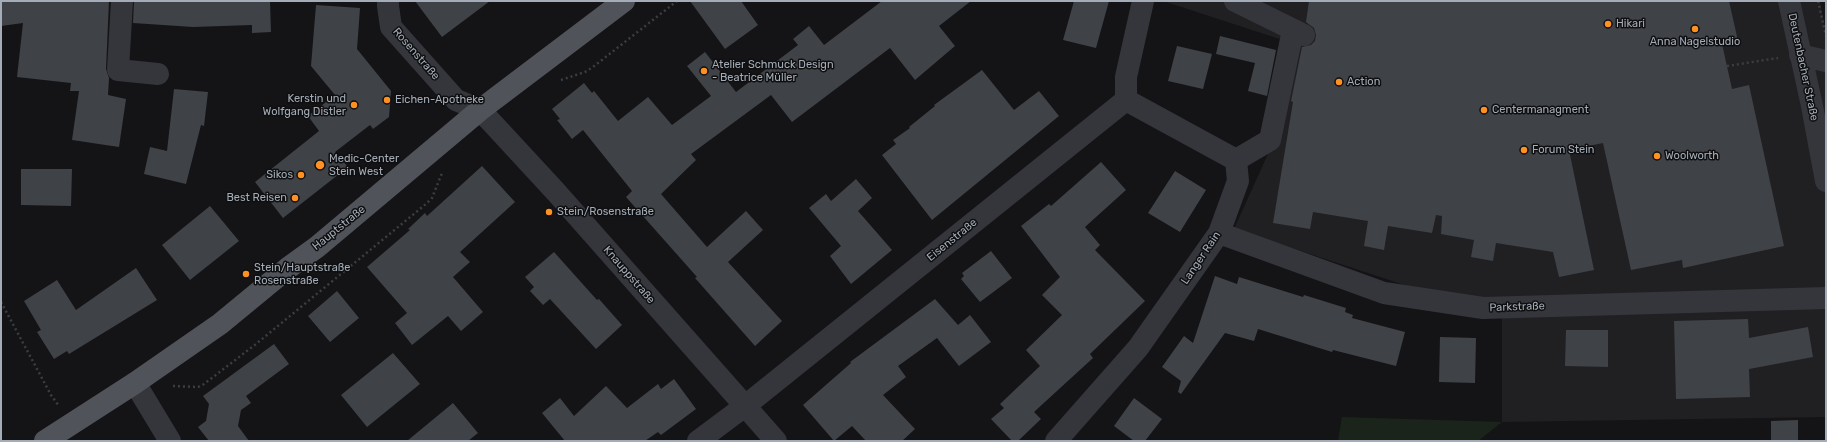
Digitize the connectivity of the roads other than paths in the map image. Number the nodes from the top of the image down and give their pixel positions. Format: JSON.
{"nodes":[{"id":1,"x":122,"y":1,"type":"edge"},
{"id":2,"x":388,"y":1,"type":"edge"},
{"id":3,"x":624,"y":1,"type":"edge"},
{"id":4,"x":1143,"y":1,"type":"edge"},
{"id":5,"x":1234,"y":1,"type":"edge"},
{"id":6,"x":1789,"y":1,"type":"edge"},
{"id":7,"x":1800,"y":55,"type":"junction"},
{"id":8,"x":1826,"y":61,"type":"edge"},
{"id":9,"x":158,"y":74,"type":"dead end"},
{"id":10,"x":1126,"y":100,"type":"junction"},
{"id":11,"x":480,"y":110,"type":"junction"},
{"id":12,"x":1236,"y":160,"type":"junction"},
{"id":13,"x":1826,"y":181,"type":"edge"},
{"id":14,"x":1219,"y":233,"type":"junction"},
{"id":15,"x":1826,"y":298,"type":"edge"},
{"id":16,"x":140,"y":392,"type":"junction"},
{"id":17,"x":745,"y":406,"type":"junction"},
{"id":18,"x":44,"y":441,"type":"edge"},
{"id":19,"x":170,"y":441,"type":"edge"},
{"id":20,"x":698,"y":441,"type":"edge"},
{"id":21,"x":776,"y":441,"type":"edge"},
{"id":22,"x":1056,"y":441,"type":"edge"}],
"edges":[{"from":1,"to":9,"type":"street"},
{"from":2,"to":11,"type":"street","name":"Rosenstraße"},
{"from":3,"to":11,"type":"main road","name":"Hauptstraße"},
{"from":4,"to":10,"type":"street"},
{"from":5,"to":12,"type":"street"},
{"from":6,"to":7,"type":"street","name":"Deutenbacher Straße"},
{"from":7,"to":8,"type":"street"},
{"from":7,"to":13,"type":"street","name":"Deutenbacher Straße"},
{"from":10,"to":12,"type":"street"},
{"from":10,"to":17,"type":"street","name":"Eisenstraße"},
{"from":11,"to":16,"type":"main road","name":"Hauptstraße"},
{"from":11,"to":17,"type":"street","name":"Knauppstraße"},
{"from":12,"to":14,"type":"street","name":"Langer Rain"},
{"from":14,"to":15,"type":"street","name":"Parkstraße"},
{"from":14,"to":22,"type":"street","name":"Langer Rain"},
{"from":16,"to":18,"type":"main road","name":"Hauptstraße"},
{"from":16,"to":19,"type":"street"},
{"from":17,"to":20,"type":"street","name":"Eisenstraße"},
{"from":17,"to":21,"type":"street","name":"Knauppstraße"}]}
